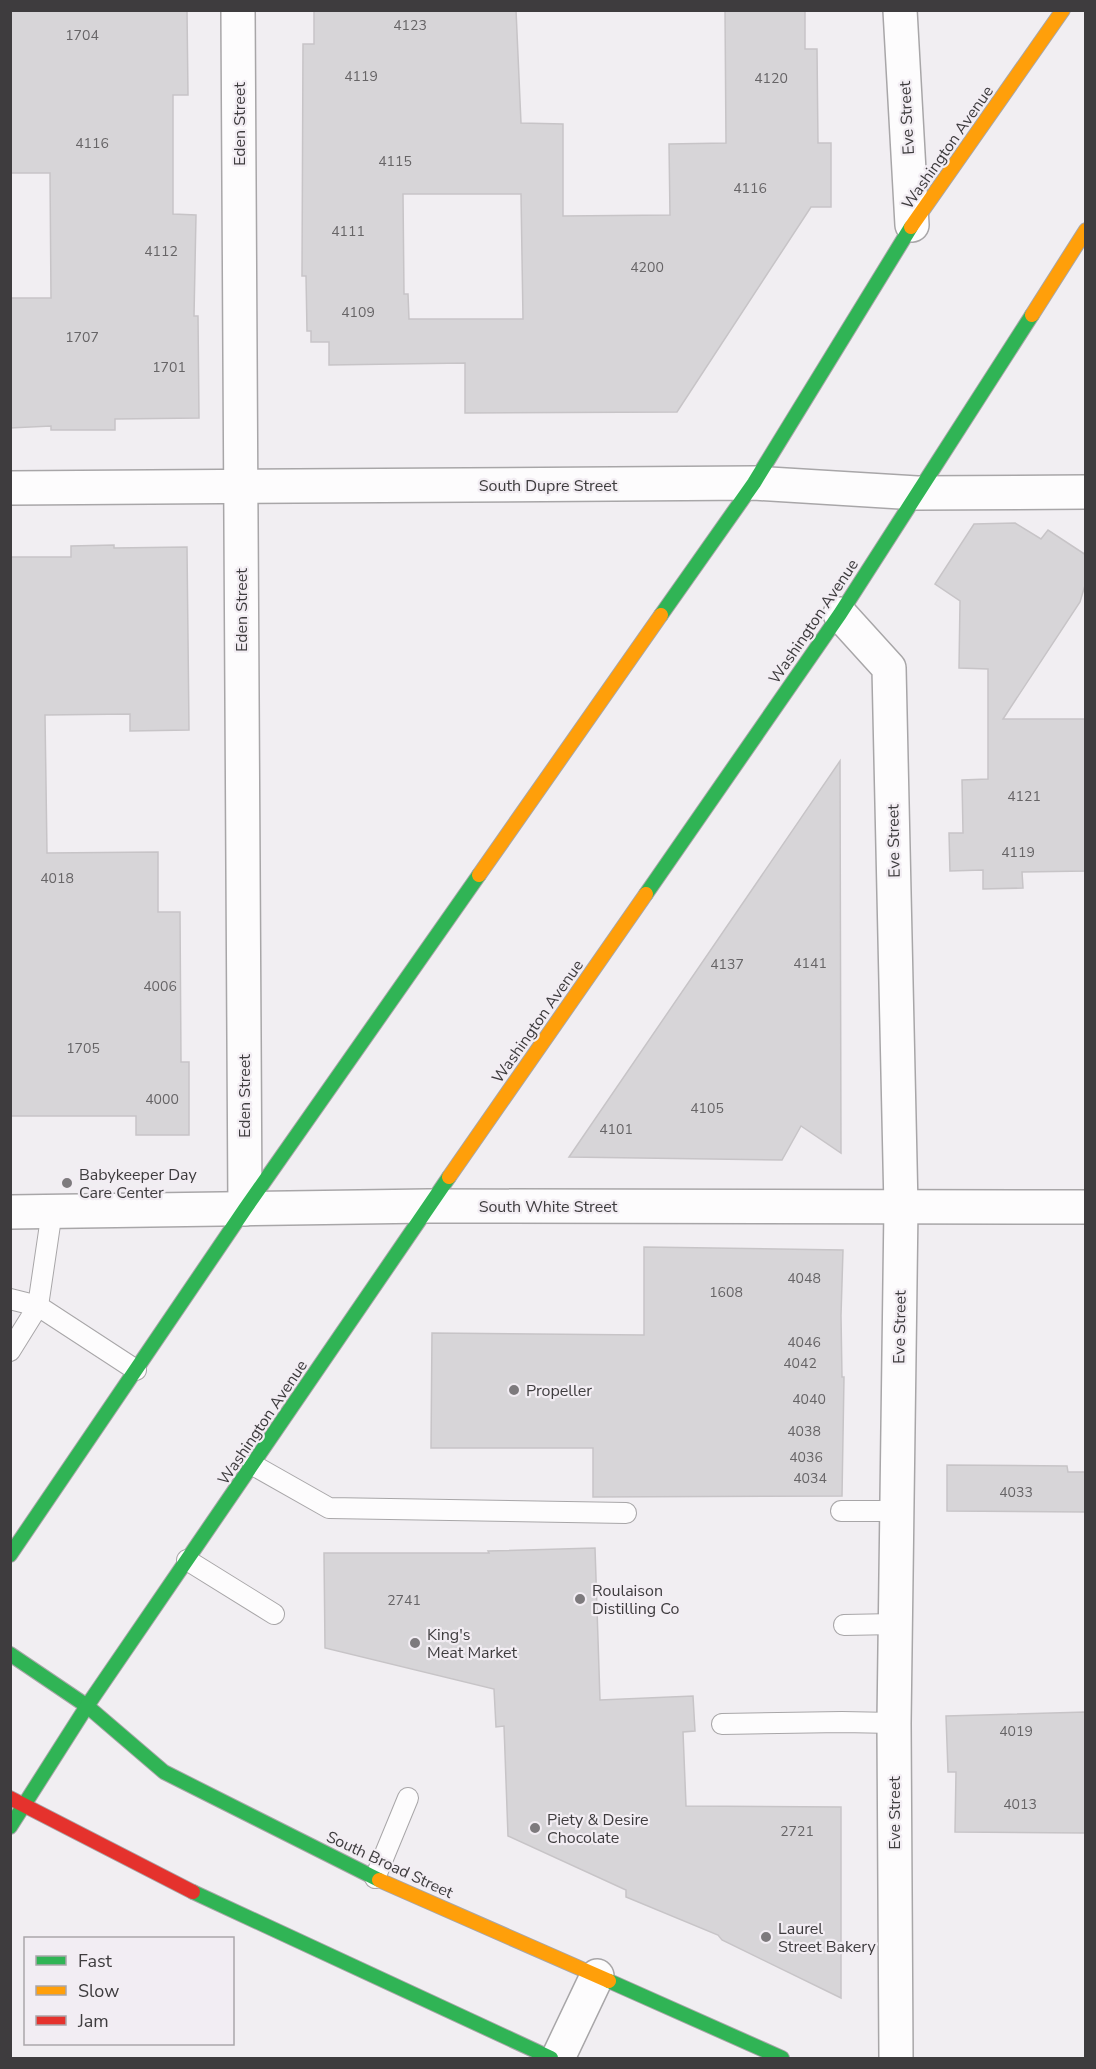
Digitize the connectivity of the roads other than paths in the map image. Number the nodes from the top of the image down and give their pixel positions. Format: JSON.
{"nodes":[{"id":1,"x":238,"y":10,"type":"edge"},
{"id":2,"x":900,"y":10,"type":"edge"},
{"id":3,"x":1063,"y":10,"type":"edge"},
{"id":4,"x":912,"y":225,"type":"junction"},
{"id":5,"x":1086,"y":230,"type":"edge"},
{"id":6,"x":754,"y":483,"type":"junction"},
{"id":7,"x":240,"y":487,"type":"junction"},
{"id":8,"x":10,"y":488,"type":"edge"},
{"id":9,"x":1086,"y":492,"type":"edge"},
{"id":10,"x":917,"y":493,"type":"junction"},
{"id":11,"x":840,"y":614,"type":"junction"},
{"id":12,"x":429,"y":1206,"type":"junction"},
{"id":13,"x":901,"y":1207,"type":"junction"},
{"id":14,"x":1086,"y":1207,"type":"edge"},
{"id":15,"x":245,"y":1209,"type":"junction"},
{"id":16,"x":52,"y":1211,"type":"junction"},
{"id":17,"x":10,"y":1212,"type":"edge"},
{"id":18,"x":10,"y":1299,"type":"edge"},
{"id":19,"x":38,"y":1306,"type":"junction"},
{"id":20,"x":10,"y":1351,"type":"edge"},
{"id":21,"x":136,"y":1370,"type":"junction"},
{"id":22,"x":253,"y":1465,"type":"junction"},
{"id":23,"x":841,"y":1511,"type":"dead end"},
{"id":24,"x":896,"y":1511,"type":"junction"},
{"id":25,"x":626,"y":1513,"type":"dead end"},
{"id":26,"x":10,"y":1555,"type":"edge"},
{"id":27,"x":188,"y":1560,"type":"junction"},
{"id":28,"x":274,"y":1614,"type":"dead end"},
{"id":29,"x":894,"y":1624,"type":"junction"},
{"id":30,"x":844,"y":1625,"type":"dead end"},
{"id":31,"x":10,"y":1654,"type":"edge"},
{"id":32,"x":87,"y":1706,"type":"junction"},
{"id":33,"x":722,"y":1724,"type":"dead end"},
{"id":34,"x":894,"y":1724,"type":"junction"},
{"id":35,"x":408,"y":1797,"type":"dead end"},
{"id":36,"x":10,"y":1798,"type":"edge"},
{"id":37,"x":24,"y":1806,"type":"junction"},
{"id":38,"x":10,"y":1827,"type":"edge"},
{"id":39,"x":375,"y":1878,"type":"junction"},
{"id":40,"x":597,"y":1976,"type":"junction"},
{"id":41,"x":551,"y":2058,"type":"edge"},
{"id":42,"x":558,"y":2058,"type":"edge"},
{"id":43,"x":782,"y":2058,"type":"edge"},
{"id":44,"x":896,"y":2058,"type":"edge"}],
"edges":[{"from":1,"to":7,"type":"street","name":"Eden Street"},
{"from":2,"to":4,"type":"street","name":"Eve Street"},
{"from":3,"to":4,"type":"street","name":"Washington Avenue"},
{"from":4,"to":6,"type":"street","name":"Washington Avenue"},
{"from":5,"to":10,"type":"street","name":"Washington Avenue"},
{"from":6,"to":7,"type":"street","name":"South Dupre Street"},
{"from":6,"to":10,"type":"street","name":"South Dupre Street"},
{"from":6,"to":15,"type":"street","name":"Washington Avenue"},
{"from":7,"to":8,"type":"street","name":"South Dupre Street"},
{"from":7,"to":15,"type":"street","name":"Eden Street"},
{"from":9,"to":10,"type":"street","name":"South Dupre Street"},
{"from":10,"to":11,"type":"street","name":"Washington Avenue"},
{"from":11,"to":12,"type":"street","name":"Washington Avenue"},
{"from":11,"to":13,"type":"street","name":"Eve Street"},
{"from":12,"to":13,"type":"street","name":"South White Street"},
{"from":12,"to":15,"type":"street","name":"South White Street"},
{"from":12,"to":22,"type":"street","name":"Washington Avenue"},
{"from":13,"to":14,"type":"street","name":"South White Street"},
{"from":13,"to":24,"type":"street","name":"Eve Street"},
{"from":15,"to":16,"type":"street","name":"South White Street"},
{"from":15,"to":21,"type":"street","name":"Washington Avenue"},
{"from":16,"to":17,"type":"street","name":"South White Street"},
{"from":16,"to":19,"type":"lane"},
{"from":18,"to":19,"type":"lane"},
{"from":19,"to":20,"type":"lane"},
{"from":19,"to":21,"type":"lane"},
{"from":21,"to":26,"type":"street","name":"Washington Avenue"},
{"from":22,"to":25,"type":"lane"},
{"from":22,"to":27,"type":"street","name":"Washington Avenue"},
{"from":23,"to":24,"type":"lane"},
{"from":24,"to":29,"type":"street","name":"Eve Street"},
{"from":27,"to":28,"type":"lane"},
{"from":27,"to":32,"type":"street","name":"Washington Avenue"},
{"from":29,"to":30,"type":"lane"},
{"from":29,"to":34,"type":"street","name":"Eve Street"},
{"from":31,"to":32,"type":"street","name":"South Broad Street"},
{"from":32,"to":37,"type":"street","name":"Washington Avenue"},
{"from":32,"to":39,"type":"street","name":"South Broad Street"},
{"from":33,"to":34,"type":"lane"},
{"from":34,"to":44,"type":"street","name":"Eve Street"},
{"from":35,"to":39,"type":"lane"},
{"from":36,"to":37,"type":"street"},
{"from":37,"to":38,"type":"street","name":"Washington Avenue"},
{"from":37,"to":41,"type":"street"},
{"from":39,"to":40,"type":"street","name":"South Broad Street"},
{"from":40,"to":42,"type":"street"},
{"from":40,"to":43,"type":"street","name":"South Broad Street"}]}
